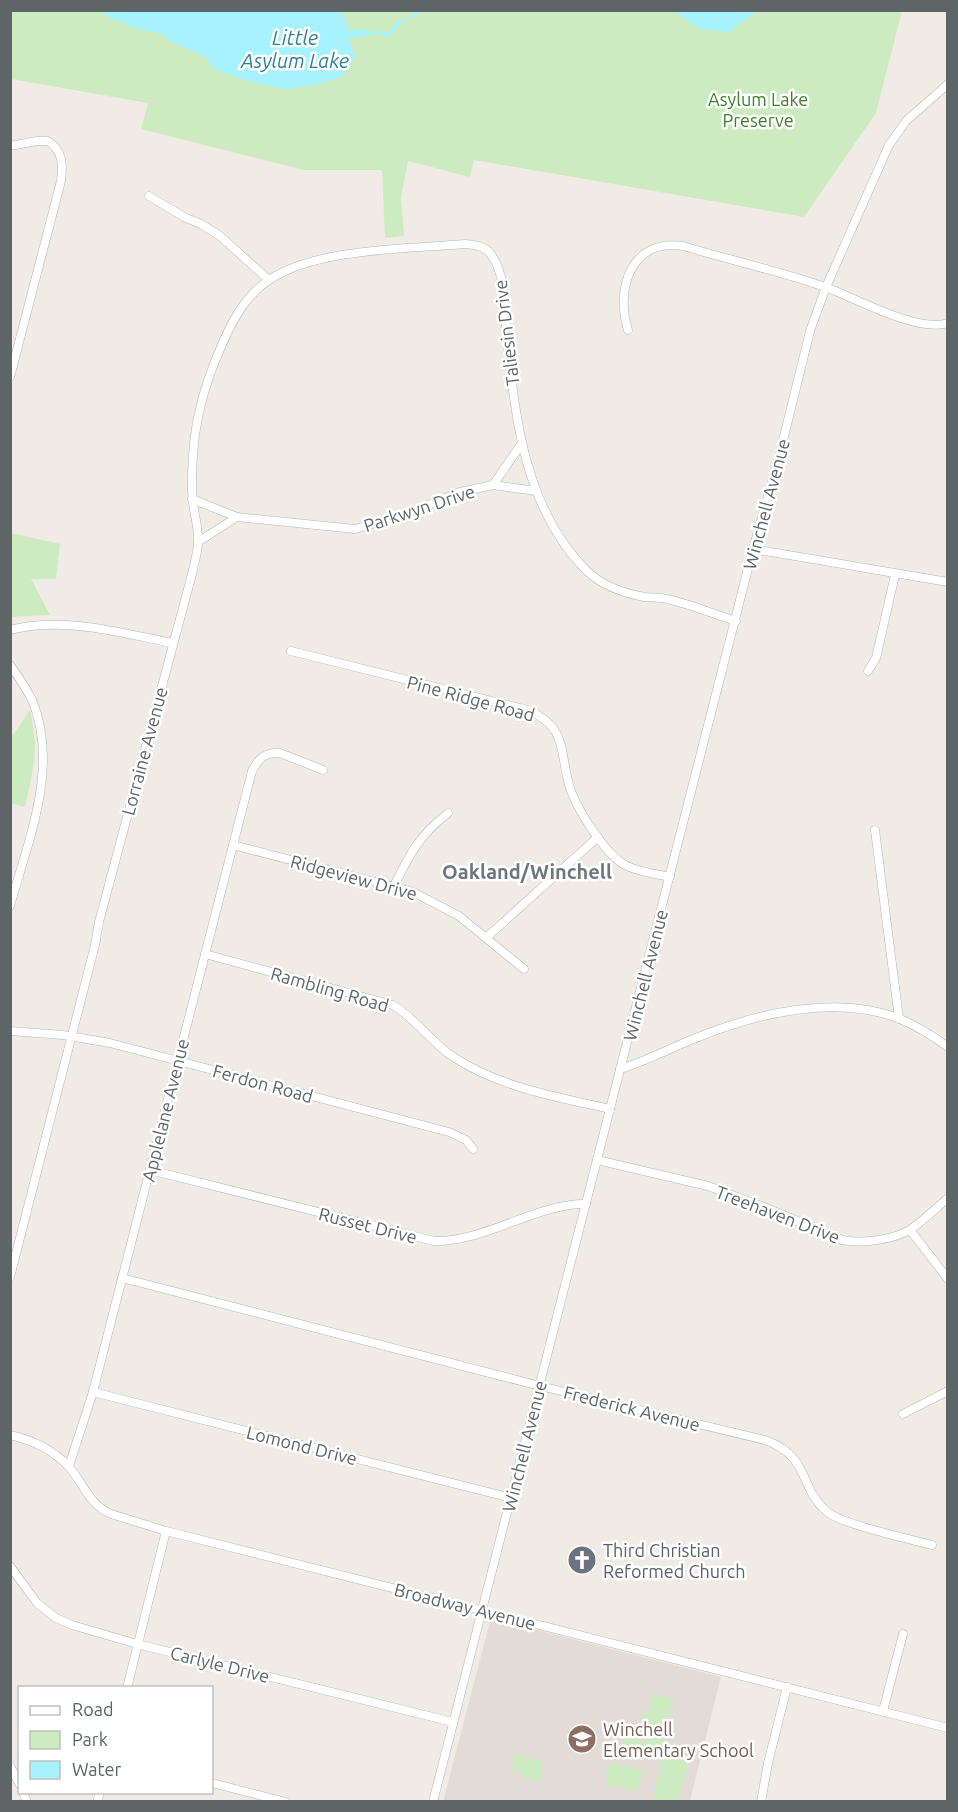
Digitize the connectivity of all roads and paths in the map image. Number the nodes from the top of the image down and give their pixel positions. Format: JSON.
{"nodes":[{"id":1,"x":948,"y":84,"type":"edge"},
{"id":2,"x":10,"y":146,"type":"edge"},
{"id":3,"x":149,"y":196,"type":"dead end"},
{"id":4,"x":307,"y":262,"type":"joint"},
{"id":5,"x":269,"y":280,"type":"junction"},
{"id":6,"x":826,"y":288,"type":"junction"},
{"id":7,"x":948,"y":323,"type":"edge"},
{"id":8,"x":628,"y":330,"type":"dead end"},
{"id":9,"x":10,"y":376,"type":"edge"},
{"id":10,"x":522,"y":443,"type":"junction"},
{"id":11,"x":493,"y":484,"type":"junction"},
{"id":12,"x":536,"y":491,"type":"junction"},
{"id":13,"x":192,"y":499,"type":"junction"},
{"id":14,"x":237,"y":517,"type":"junction"},
{"id":15,"x":198,"y":542,"type":"junction"},
{"id":16,"x":753,"y":549,"type":"junction"},
{"id":17,"x":895,"y":575,"type":"junction"},
{"id":18,"x":948,"y":582,"type":"edge"},
{"id":19,"x":736,"y":621,"type":"junction"},
{"id":20,"x":10,"y":630,"type":"edge"},
{"id":21,"x":172,"y":643,"type":"junction"},
{"id":22,"x":291,"y":651,"type":"dead end"},
{"id":23,"x":10,"y":665,"type":"edge"},
{"id":24,"x":868,"y":671,"type":"dead end"},
{"id":25,"x":323,"y":770,"type":"dead end"},
{"id":26,"x":448,"y":813,"type":"dead end"},
{"id":27,"x":875,"y":830,"type":"dead end"},
{"id":28,"x":598,"y":837,"type":"junction"},
{"id":29,"x":233,"y":845,"type":"junction"},
{"id":30,"x":670,"y":878,"type":"junction"},
{"id":31,"x":394,"y":886,"type":"junction"},
{"id":32,"x":10,"y":906,"type":"edge"},
{"id":33,"x":487,"y":937,"type":"junction"},
{"id":34,"x":205,"y":954,"type":"junction"},
{"id":35,"x":524,"y":969,"type":"dead end"},
{"id":36,"x":899,"y":1019,"type":"junction"},
{"id":37,"x":10,"y":1031,"type":"edge"},
{"id":38,"x":72,"y":1037,"type":"junction"},
{"id":39,"x":948,"y":1047,"type":"edge"},
{"id":40,"x":178,"y":1060,"type":"junction"},
{"id":41,"x":620,"y":1069,"type":"junction"},
{"id":42,"x":610,"y":1109,"type":"junction"},
{"id":43,"x":472,"y":1149,"type":"dead end"},
{"id":44,"x":597,"y":1160,"type":"junction"},
{"id":45,"x":150,"y":1170,"type":"junction"},
{"id":46,"x":948,"y":1198,"type":"edge"},
{"id":47,"x":586,"y":1204,"type":"junction"},
{"id":48,"x":910,"y":1230,"type":"junction"},
{"id":49,"x":10,"y":1277,"type":"edge"},
{"id":50,"x":122,"y":1278,"type":"junction"},
{"id":51,"x":948,"y":1279,"type":"edge"},
{"id":52,"x":540,"y":1386,"type":"junction"},
{"id":53,"x":948,"y":1391,"type":"edge"},
{"id":54,"x":93,"y":1392,"type":"junction"},
{"id":55,"x":903,"y":1414,"type":"dead end"},
{"id":56,"x":10,"y":1435,"type":"edge"},
{"id":57,"x":69,"y":1466,"type":"junction"},
{"id":58,"x":511,"y":1498,"type":"junction"},
{"id":59,"x":166,"y":1531,"type":"junction"},
{"id":60,"x":932,"y":1545,"type":"dead end"},
{"id":61,"x":10,"y":1566,"type":"edge"},
{"id":62,"x":482,"y":1610,"type":"junction"},
{"id":63,"x":903,"y":1634,"type":"dead end"},
{"id":64,"x":137,"y":1644,"type":"junction"},
{"id":65,"x":126,"y":1686,"type":"edge"},
{"id":66,"x":787,"y":1687,"type":"junction"},
{"id":67,"x":882,"y":1711,"type":"junction"},
{"id":68,"x":453,"y":1722,"type":"junction"},
{"id":69,"x":948,"y":1728,"type":"edge"},
{"id":70,"x":10,"y":1766,"type":"edge"},
{"id":71,"x":18,"y":1781,"type":"edge"},
{"id":72,"x":213,"y":1783,"type":"edge"},
{"id":73,"x":286,"y":1802,"type":"edge"},
{"id":74,"x":433,"y":1802,"type":"edge"},
{"id":75,"x":761,"y":1802,"type":"edge"}],
"edges":[{"from":1,"to":6,"type":"street","name":"Winchell Avenue"},
{"from":2,"to":9,"type":"street"},
{"from":3,"to":5,"type":"street"},
{"from":4,"to":5,"type":"street","name":"Lorraine Avenue"},
{"from":4,"to":10,"type":"street","name":"Taliesin Drive"},
{"from":5,"to":13,"type":"street","name":"Lorraine Avenue"},
{"from":6,"to":7,"type":"street"},
{"from":6,"to":8,"type":"street"},
{"from":6,"to":16,"type":"street","name":"Winchell Avenue"},
{"from":10,"to":11,"type":"street"},
{"from":10,"to":12,"type":"street","name":"Taliesin Drive"},
{"from":11,"to":12,"type":"street","name":"Parkwyn Drive"},
{"from":11,"to":14,"type":"street","name":"Parkwyn Drive"},
{"from":12,"to":19,"type":"street"},
{"from":13,"to":14,"type":"street","name":"Parkwyn Drive"},
{"from":13,"to":15,"type":"street","name":"Lorraine Avenue"},
{"from":14,"to":15,"type":"street"},
{"from":15,"to":21,"type":"street","name":"Lorraine Avenue"},
{"from":16,"to":17,"type":"street"},
{"from":16,"to":19,"type":"street","name":"Winchell Avenue"},
{"from":17,"to":18,"type":"street"},
{"from":17,"to":24,"type":"street"},
{"from":19,"to":30,"type":"street","name":"Winchell Avenue"},
{"from":20,"to":21,"type":"street"},
{"from":21,"to":38,"type":"street","name":"Lorraine Avenue"},
{"from":22,"to":28,"type":"street","name":"Pine Ridge Road"},
{"from":23,"to":32,"type":"street"},
{"from":25,"to":29,"type":"street","name":"Applelane Avenue"},
{"from":26,"to":31,"type":"street"},
{"from":27,"to":36,"type":"street"},
{"from":28,"to":30,"type":"street","name":"Pine Ridge Road"},
{"from":28,"to":33,"type":"street"},
{"from":29,"to":31,"type":"street","name":"Ridgeview Drive"},
{"from":29,"to":34,"type":"street","name":"Applelane Avenue"},
{"from":30,"to":41,"type":"street","name":"Winchell Avenue"},
{"from":31,"to":33,"type":"street","name":"Ridgeview Drive"},
{"from":33,"to":35,"type":"street","name":"Ridgeview Drive"},
{"from":34,"to":40,"type":"street","name":"Applelane Avenue"},
{"from":34,"to":42,"type":"street","name":"Rambling Road"},
{"from":36,"to":39,"type":"street"},
{"from":36,"to":41,"type":"street"},
{"from":37,"to":38,"type":"street","name":"Ferdon Road"},
{"from":38,"to":40,"type":"street","name":"Ferdon Road"},
{"from":38,"to":49,"type":"street","name":"Lorraine Avenue"},
{"from":40,"to":43,"type":"street","name":"Ferdon Road"},
{"from":40,"to":45,"type":"street","name":"Applelane Avenue"},
{"from":41,"to":42,"type":"street","name":"Winchell Avenue"},
{"from":42,"to":44,"type":"street","name":"Winchell Avenue"},
{"from":44,"to":47,"type":"street","name":"Winchell Avenue"},
{"from":44,"to":48,"type":"street","name":"Treehaven Drive"},
{"from":45,"to":47,"type":"street","name":"Russet Drive"},
{"from":45,"to":50,"type":"street","name":"Applelane Avenue"},
{"from":46,"to":48,"type":"street","name":"Treehaven Drive"},
{"from":47,"to":52,"type":"street","name":"Winchell Avenue"},
{"from":48,"to":51,"type":"street"},
{"from":50,"to":52,"type":"street","name":"Frederick Avenue"},
{"from":50,"to":54,"type":"street","name":"Applelane Avenue"},
{"from":52,"to":58,"type":"street","name":"Winchell Avenue"},
{"from":52,"to":60,"type":"street","name":"Frederick Avenue"},
{"from":53,"to":55,"type":"street"},
{"from":54,"to":57,"type":"street","name":"Applelane Avenue"},
{"from":54,"to":58,"type":"street","name":"Lomond Drive"},
{"from":56,"to":57,"type":"street","name":"Broadway Avenue"},
{"from":57,"to":59,"type":"street","name":"Broadway Avenue"},
{"from":58,"to":62,"type":"street","name":"Winchell Avenue"},
{"from":59,"to":62,"type":"street","name":"Broadway Avenue"},
{"from":59,"to":64,"type":"street"},
{"from":61,"to":64,"type":"street","name":"Carlyle Drive"},
{"from":62,"to":66,"type":"street","name":"Broadway Avenue"},
{"from":62,"to":68,"type":"street","name":"Winchell Avenue"},
{"from":63,"to":67,"type":"street"},
{"from":64,"to":65,"type":"street"},
{"from":64,"to":68,"type":"street","name":"Carlyle Drive"},
{"from":66,"to":67,"type":"street","name":"Broadway Avenue"},
{"from":66,"to":75,"type":"street"},
{"from":67,"to":69,"type":"street","name":"Broadway Avenue"},
{"from":68,"to":74,"type":"street","name":"Winchell Avenue"},
{"from":70,"to":71,"type":"street"},
{"from":72,"to":73,"type":"street"}]}
